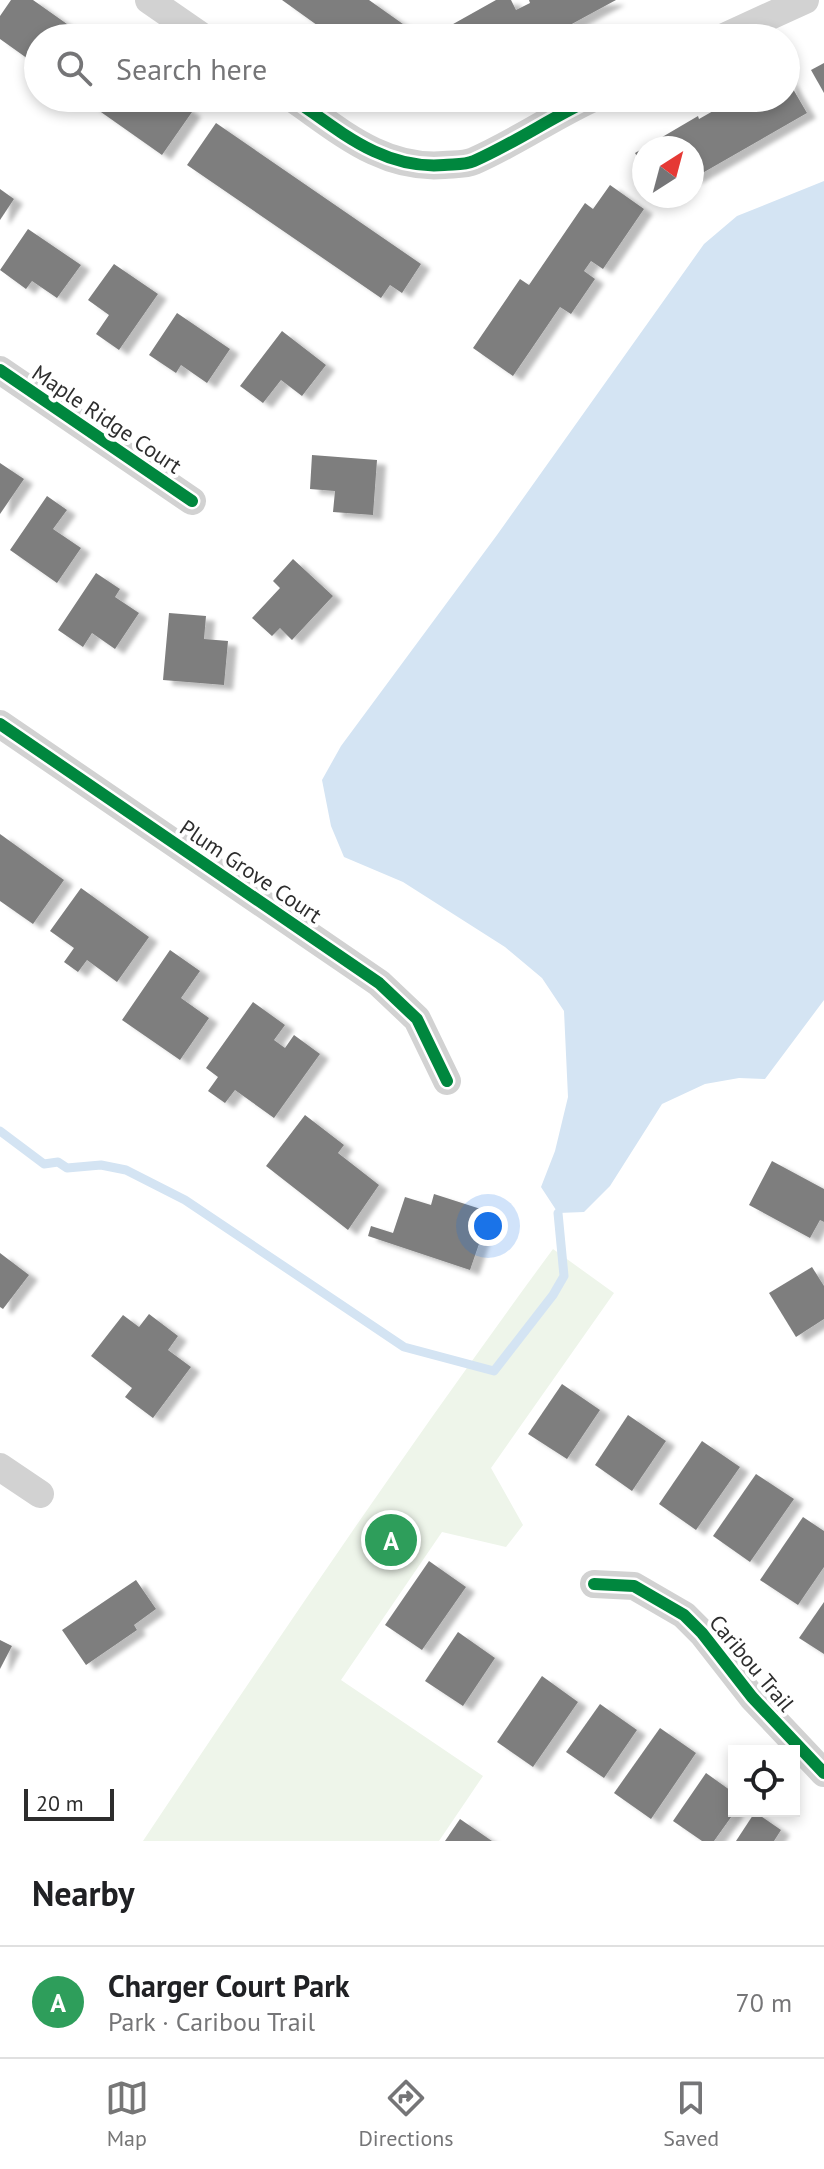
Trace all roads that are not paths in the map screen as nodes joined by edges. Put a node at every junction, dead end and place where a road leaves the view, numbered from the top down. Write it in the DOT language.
graph roads {
  1 [pos="149,0"];
  2 [pos="805,0"];
  3 [pos="184,24"];
  4 [pos="753,24"];
  5 [pos="313,112"];
  6 [pos="563,112"];
  7 [pos="0,370"];
  8 [pos="192,501"];
  9 [pos="0,724"];
  10 [pos="447,1081"];
  11 [pos="0,1467"];
  12 [pos="40,1494"];
  13 [pos="594,1584"];
  14 [pos="824,1773"];
  1 -- 3 [label="street"];
  2 -- 4 [label="street"];
  5 -- 6 [label="street"];
  7 -- 8 [label="street, Maple Ridge Court"];
  9 -- 10 [label="street, Plum Grove Court"];
  11 -- 12 [label="street"];
  13 -- 14 [label="street, Caribou Trail"];
}
